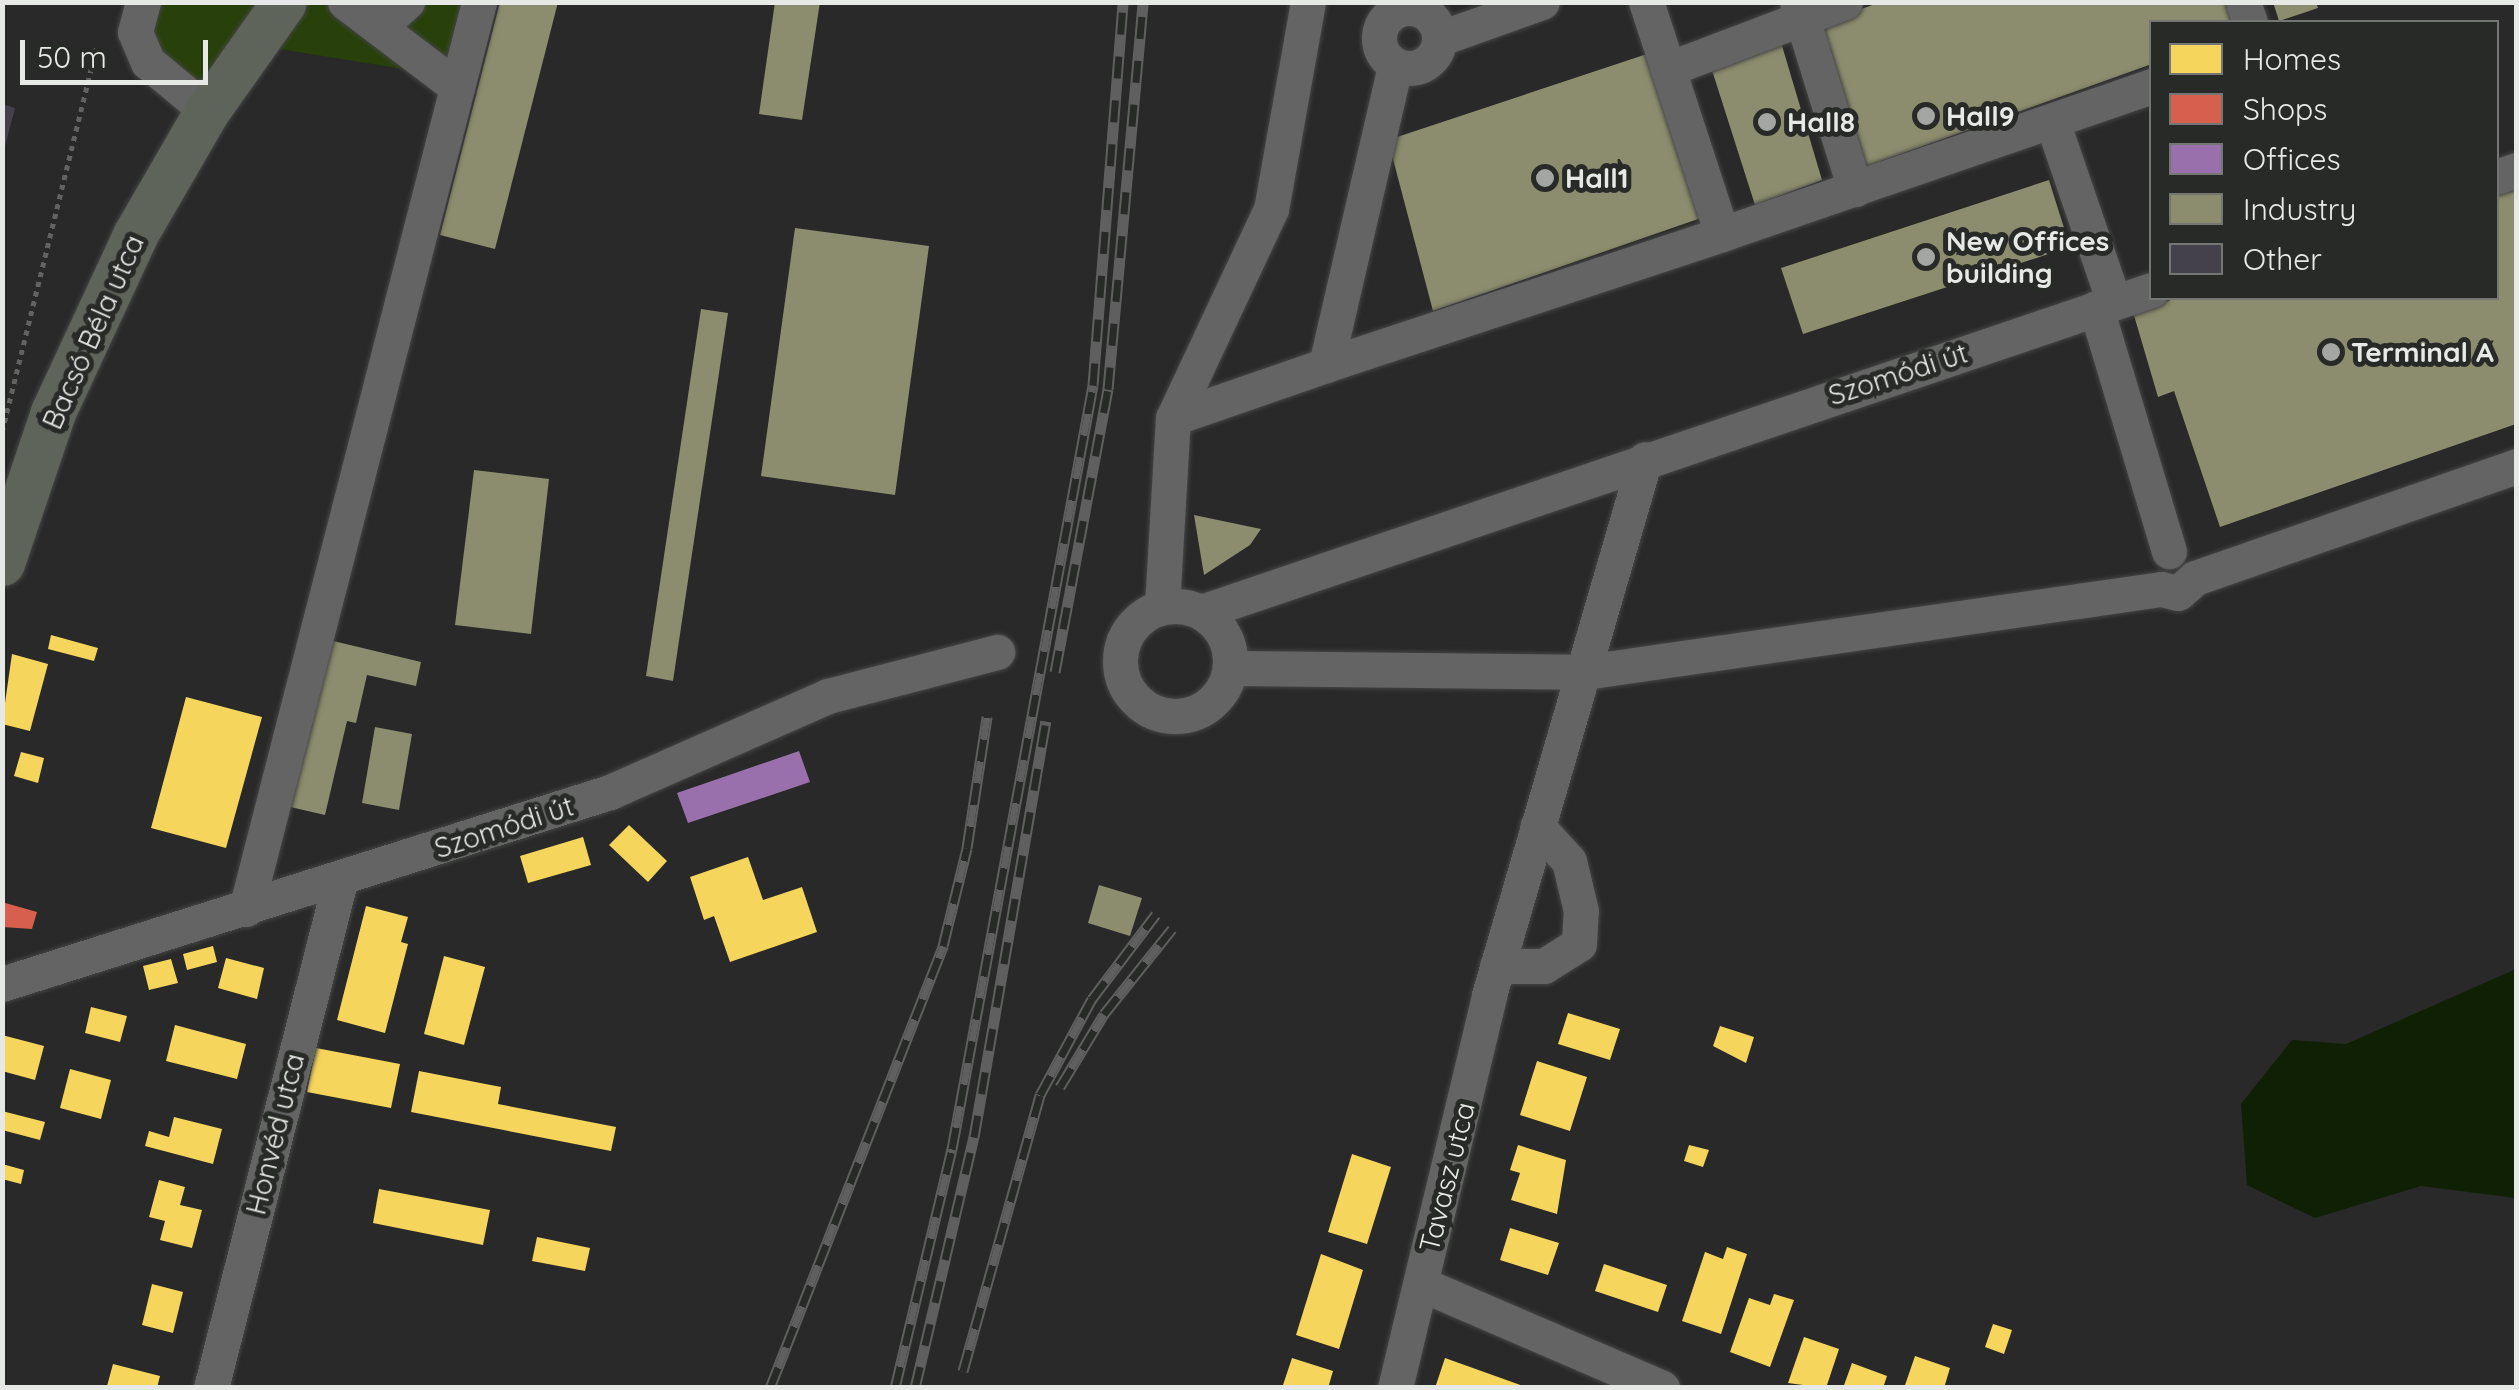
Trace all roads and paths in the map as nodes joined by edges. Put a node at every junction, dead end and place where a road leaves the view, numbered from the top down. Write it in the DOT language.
graph roads {
  1 [pos="143,2"];
  2 [pos="284,2"];
  3 [pos="344,2"];
  4 [pos="407,2"];
  5 [pos="479,2"];
  6 [pos="1308,2"];
  7 [pos="1542,2"];
  8 [pos="1646,2"];
  9 [pos="1845,2"];
  10 [pos="1409,5"];
  11 [pos="1800,10"];
  12 [pos="378,27"];
  13 [pos="1441,38"];
  14 [pos="98,46"];
  15 [pos="1395,68"];
  16 [pos="1668,69"];
  17 [pos="457,87"];
  18 [pos="2149,87"];
  19 [pos="207,111"];
  20 [pos="2052,121"];
  21 [pos="1855,189"];
  22 [pos="1722,234"];
  23 [pos="2149,291"];
  24 [pos="2105,305"];
  25 [pos="1326,365"];
  26 [pos="1173,418"];
  27 [pos="2,432"];
  28 [pos="1645,459"];
  29 [pos="2516,466"];
  30 [pos="2169,550"];
  31 [pos="2,563"];
  32 [pos="2195,578"];
  33 [pos="1288,579"];
  34 [pos="2162,590"];
  35 [pos="1162,607"];
  36 [pos="1201,612"];
  37 [pos="998,652"];
  38 [pos="1229,654"];
  39 [pos="1585,672"];
  40 [pos="1540,840"];
  41 [pos="340,881"];
  42 [pos="246,909"];
  43 [pos="1497,966"];
  44 [pos="2,984"];
  45 [pos="1419,1290"];
  46 [pos="211,1388"];
  47 [pos="1395,1388"];
  48 [pos="1662,1388"];
  1 -- 19 [label="street"];
  2 -- 19 [label="main road"];
  3 -- 12 [label="street"];
  4 -- 12 [label="street"];
  5 -- 17 [label="street"];
  6 -- 26 [label="street"];
  7 -- 13 [label="street"];
  8 -- 16 [label="street"];
  9 -- 11 [label="street"];
  10 -- 13 [label="street"];
  10 -- 15 [label="street"];
  11 -- 16 [label="street"];
  11 -- 21 [label="street"];
  12 -- 17 [label="street"];
  13 -- 15 [label="street"];
  14 -- 27 [label="path"];
  15 -- 25 [label="street"];
  16 -- 22 [label="street"];
  17 -- 42 [label="street"];
  18 -- 20 [label="street"];
  19 -- 31 [label="main road, Bacsó Béla utca"];
  20 -- 21 [label="street"];
  20 -- 24 [label="street"];
  21 -- 22 [label="street"];
  22 -- 25 [label="street"];
  23 -- 24 [label="street, Szomódi út"];
  24 -- 28 [label="street, Szomódi út"];
  24 -- 30 [label="street"];
  25 -- 26 [label="street"];
  26 -- 35 [label="street"];
  28 -- 33 [label="street, Szomódi út"];
  28 -- 39 [label="street, Tavasz utca"];
  29 -- 32 [label="street"];
  30 -- 32 [label="street"];
  30 -- 34 [label="street"];
  32 -- 34 [label="street"];
  33 -- 36 [label="street, Szomódi út"];
  33 -- 38 [label="street"];
  34 -- 39 [label="street"];
  35 -- 36 [label="street"];
  35 -- 38 [label="street"];
  36 -- 38 [label="street"];
  37 -- 41 [label="street, Szomódi út"];
  38 -- 39 [label="street"];
  39 -- 40 [label="street, Tavasz utca"];
  40 -- 43 [label="street, Tavasz utca"];
  40 -- 43 [label="street"];
  41 -- 42 [label="street, Szomódi út"];
  41 -- 46 [label="street, Honvéd utca"];
  42 -- 44 [label="street, Szomódi út"];
  43 -- 45 [label="street, Tavasz utca"];
  45 -- 47 [label="street, Tavasz utca"];
  45 -- 48 [label="street"];
}
